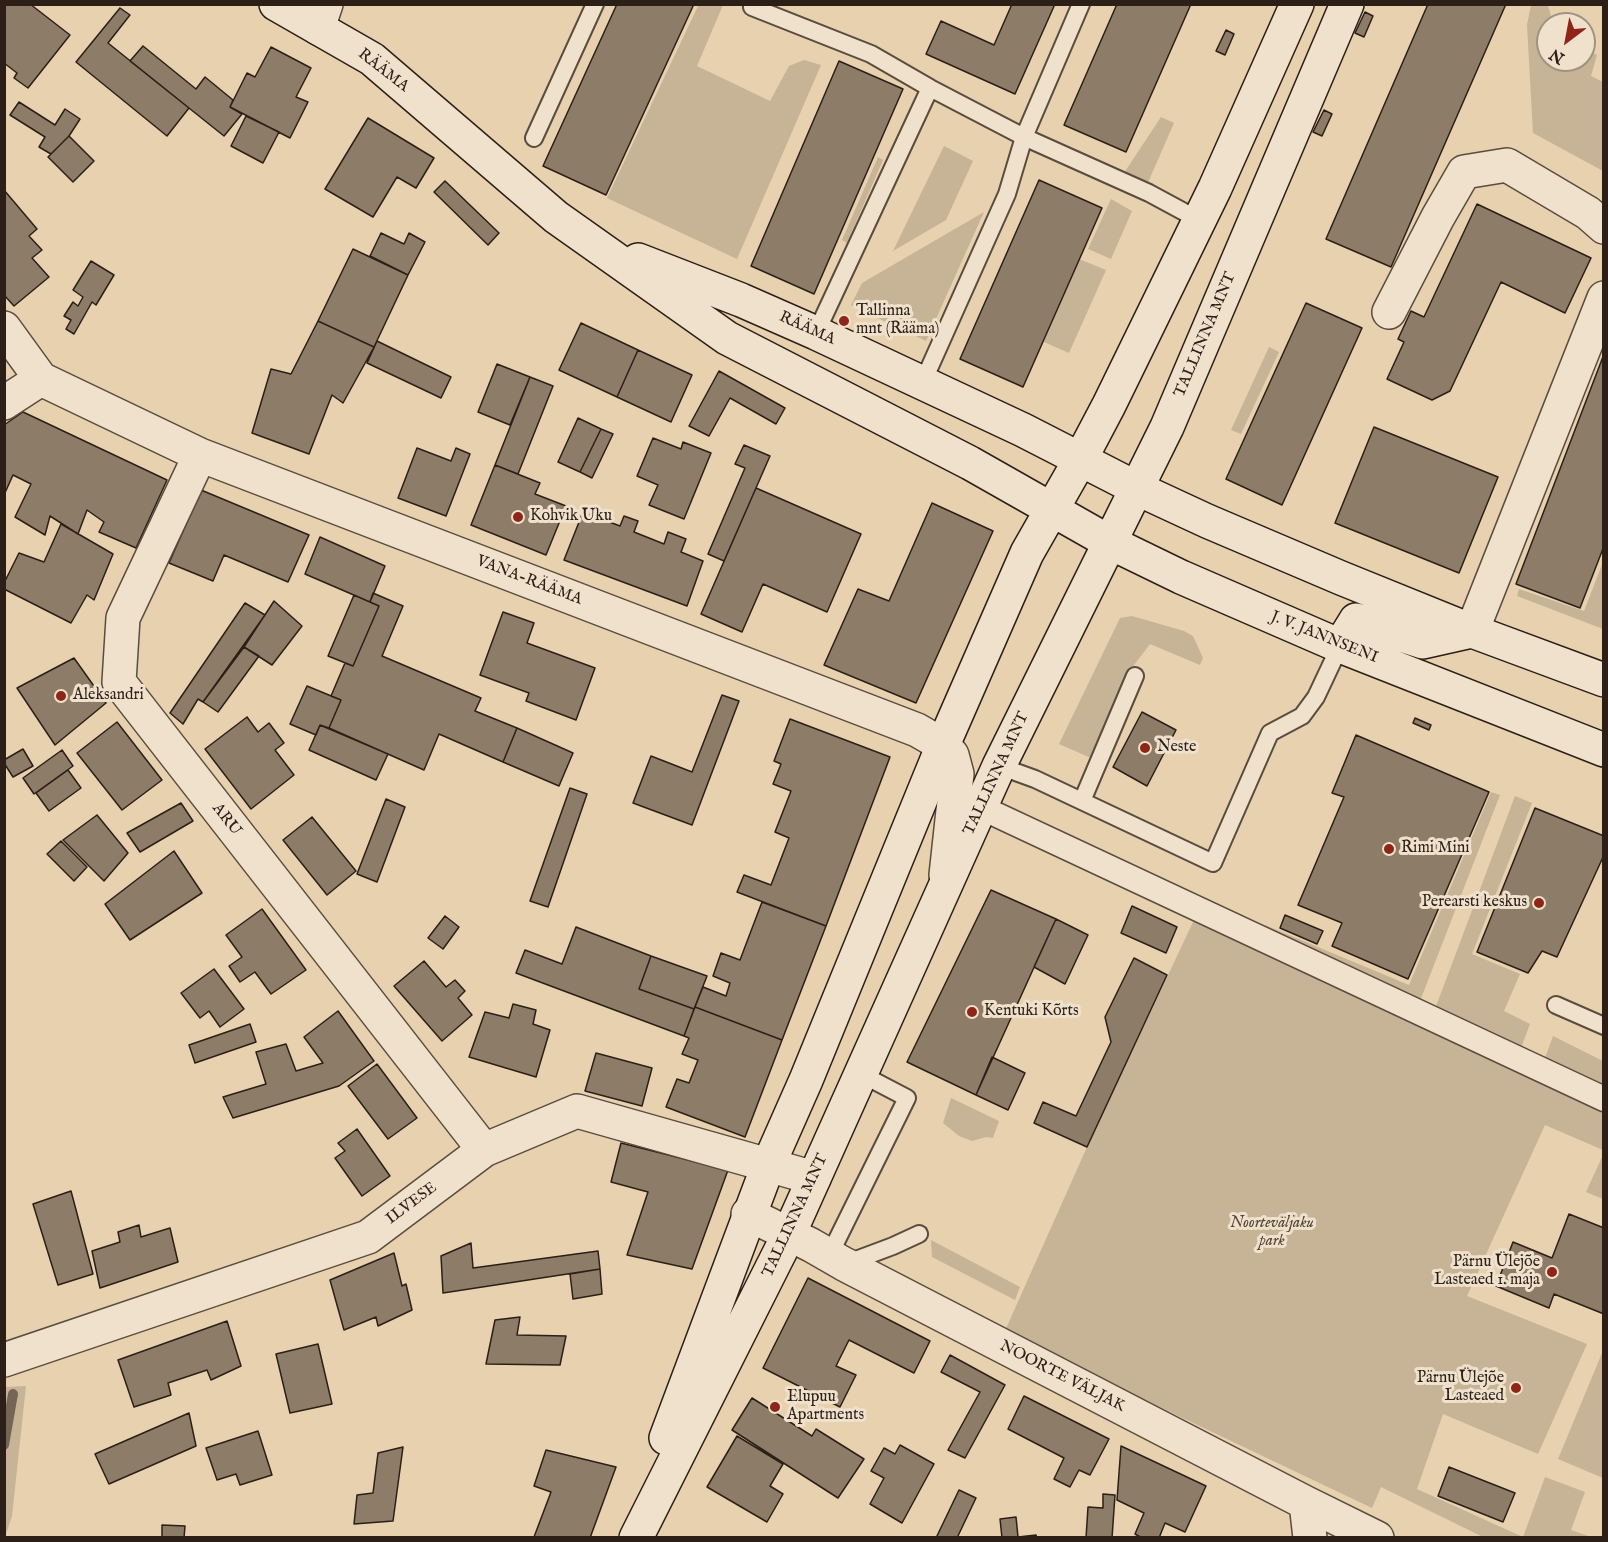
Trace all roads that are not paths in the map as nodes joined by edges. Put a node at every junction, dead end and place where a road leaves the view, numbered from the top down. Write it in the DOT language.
graph roads {
  1 [pos="276,4"];
  2 [pos="595,4"];
  3 [pos="1081,4"];
  4 [pos="1297,4"];
  5 [pos="1347,4"];
  6 [pos="752,7"];
  7 [pos="322,16"];
  8 [pos="930,88"];
  9 [pos="1024,137"];
  10 [pos="534,138"];
  11 [pos="1199,220"];
  12 [pos="1604,227"];
  13 [pos="592,243"];
  14 [pos="1604,298"];
  15 [pos="1389,312"];
  16 [pos="4,328"];
  17 [pos="816,333"];
  18 [pos="41,379"];
  19 [pos="922,382"];
  20 [pos="4,403"];
  21 [pos="200,455"];
  22 [pos="1080,460"];
  23 [pos="1138,489"];
  24 [pos="1052,508"];
  25 [pos="1111,543"];
  26 [pos="1472,631"];
  27 [pos="1340,646"];
  28 [pos="1135,676"];
  29 [pos="1604,680"];
  30 [pos="943,745"];
  31 [pos="1604,750"];
  32 [pos="999,766"];
  33 [pos="1082,801"];
  34 [pos="980,807"];
  35 [pos="945,885"];
  36 [pos="1556,1005"];
  37 [pos="1604,1026"];
  38 [pos="861,1074"];
  39 [pos="1604,1099"];
  40 [pos="484,1150"];
  41 [pos="768,1166"];
  42 [pos="814,1178"];
  43 [pos="748,1214"];
  44 [pos="789,1234"];
  45 [pos="920,1234"];
  46 [pos="836,1260"];
  47 [pos="4,1360"];
  48 [pos="1306,1503"];
  49 [pos="630,1538"];
  50 [pos="636,1538"];
  51 [pos="1310,1538"];
  52 [pos="1377,1538"];
  1 -- 7 [label="main road, RÄÄMA"];
  2 -- 10 [label="lane"];
  3 -- 9 [label="lane"];
  4 -- 11 [label="main road"];
  5 -- 23 [label="main road, TALLINNA MNT"];
  6 -- 8 [label="lane"];
  7 -- 13 [label="main road, RÄÄMA"];
  8 -- 9 [label="lane"];
  8 -- 17 [label="lane"];
  9 -- 11 [label="lane"];
  9 -- 19 [label="lane"];
  11 -- 22 [label="main road"];
  12 -- 15 [label="main road"];
  13 -- 17 [label="main road, RÄÄMA"];
  13 -- 24 [label="main road, RÄÄMA"];
  14 -- 26 [label="main road"];
  16 -- 18 [label="main road, VANA-RÄÄMA"];
  17 -- 19 [label="main road, RÄÄMA"];
  18 -- 20 [label="main road"];
  18 -- 21 [label="main road, VANA-RÄÄMA"];
  19 -- 22 [label="main road, RÄÄMA"];
  21 -- 30 [label="main road, VANA-RÄÄMA"];
  21 -- 40 [label="main road, ARU"];
  22 -- 23 [label="main road"];
  22 -- 24 [label="main road"];
  23 -- 25 [label="main road, TALLINNA MNT"];
  23 -- 26 [label="main road"];
  24 -- 25 [label="main road, J. V. JANNSENI"];
  24 -- 30 [label="main road"];
  25 -- 27 [label="main road, J. V. JANNSENI"];
  25 -- 32 [label="main road, TALLINNA MNT"];
  26 -- 27 [label="main road"];
  26 -- 29 [label="main road"];
  27 -- 31 [label="main road, J. V. JANNSENI"];
  27 -- 33 [label="lane"];
  28 -- 33 [label="lane"];
  30 -- 35 [label="main road"];
  30 -- 41 [label="main road"];
  32 -- 33 [label="lane"];
  32 -- 34 [label="main road, TALLINNA MNT"];
  34 -- 35 [label="main road, TALLINNA MNT"];
  34 -- 39 [label="street"];
  35 -- 38 [label="main road, TALLINNA MNT"];
  36 -- 37 [label="lane"];
  38 -- 42 [label="main road, TALLINNA MNT"];
  38 -- 46 [label="lane"];
  40 -- 41 [label="main road, ILVESE"];
  40 -- 47 [label="main road, ILVESE"];
  41 -- 42 [label="main road, ILVESE"];
  41 -- 43 [label="main road"];
  42 -- 44 [label="main road, TALLINNA MNT"];
  43 -- 44 [label="main road, NOORTE VÄLJAK"];
  43 -- 49 [label="main road"];
  44 -- 46 [label="main road, NOORTE VÄLJAK"];
  44 -- 50 [label="main road, TALLINNA MNT"];
  45 -- 46 [label="lane"];
  46 -- 48 [label="main road, NOORTE VÄLJAK"];
  48 -- 51 [label="main road"];
  48 -- 52 [label="main road, NOORTE VÄLJAK"];
}
